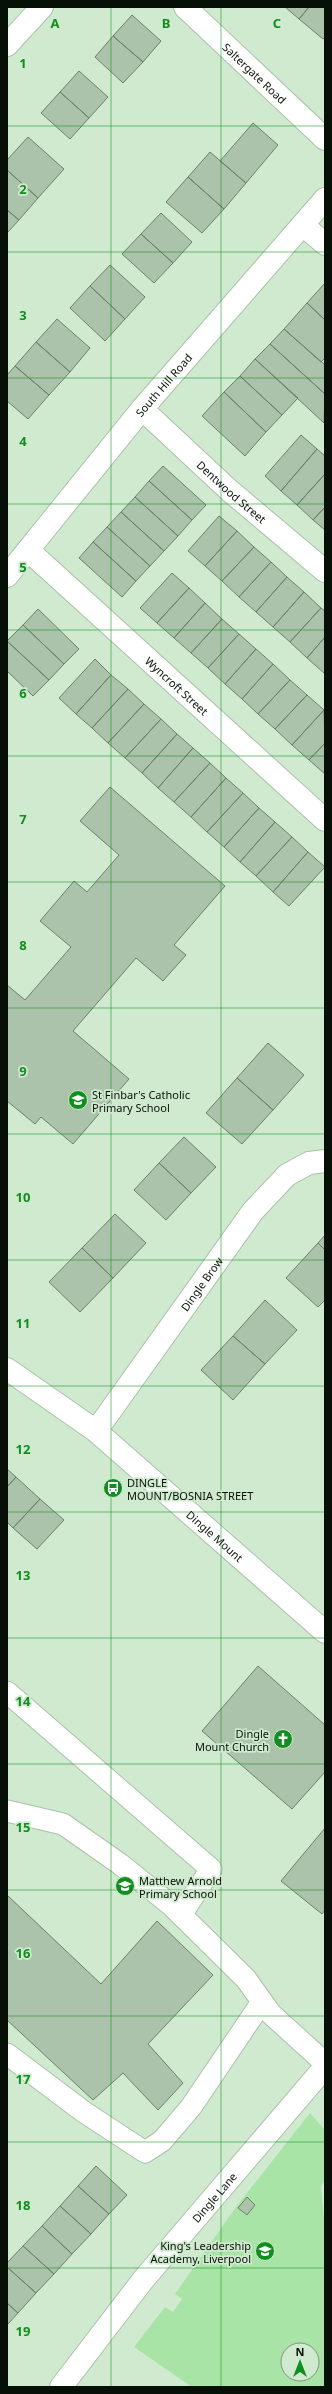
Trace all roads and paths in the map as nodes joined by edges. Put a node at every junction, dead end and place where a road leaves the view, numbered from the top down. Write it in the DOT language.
graph roads {
  1 [pos="42,7"];
  2 [pos="185,7"];
  3 [pos="7,45"];
  4 [pos="325,139"];
  5 [pos="325,199"];
  6 [pos="304,226"];
  7 [pos="325,244"];
  8 [pos="142,408"];
  9 [pos="29,551"];
  10 [pos="325,571"];
  11 [pos="7,576"];
  12 [pos="325,820"];
  13 [pos="325,1161"];
  14 [pos="7,1369"];
  15 [pos="96,1431"];
  16 [pos="325,1632"];
  17 [pos="7,1692"];
  18 [pos="7,1811"];
  19 [pos="181,1915"];
  20 [pos="262,2002"];
  21 [pos="7,2054"];
  22 [pos="325,2063"];
  23 [pos="325,2067"];
  24 [pos="61,2387"];
  1 -- 3 [label="street"];
  2 -- 4 [label="street, Saltergate Road"];
  5 -- 6 [label="street, South Hill Road"];
  6 -- 7 [label="street"];
  6 -- 8 [label="street, South Hill Road"];
  8 -- 9 [label="street, South Hill Road"];
  8 -- 10 [label="street, Dentwood Street"];
  9 -- 11 [label="street, South Hill Road"];
  9 -- 12 [label="street, Wyncroft Street"];
  13 -- 15 [label="street, Dingle Brow"];
  14 -- 15 [label="street, Dingle Mount"];
  15 -- 16 [label="street, Dingle Mount"];
  17 -- 19 [label="lane"];
  18 -- 19 [label="lane"];
  19 -- 20 [label="lane"];
  20 -- 21 [label="lane"];
  20 -- 22 [label="lane"];
  23 -- 24 [label="street, Dingle Lane"];
}
